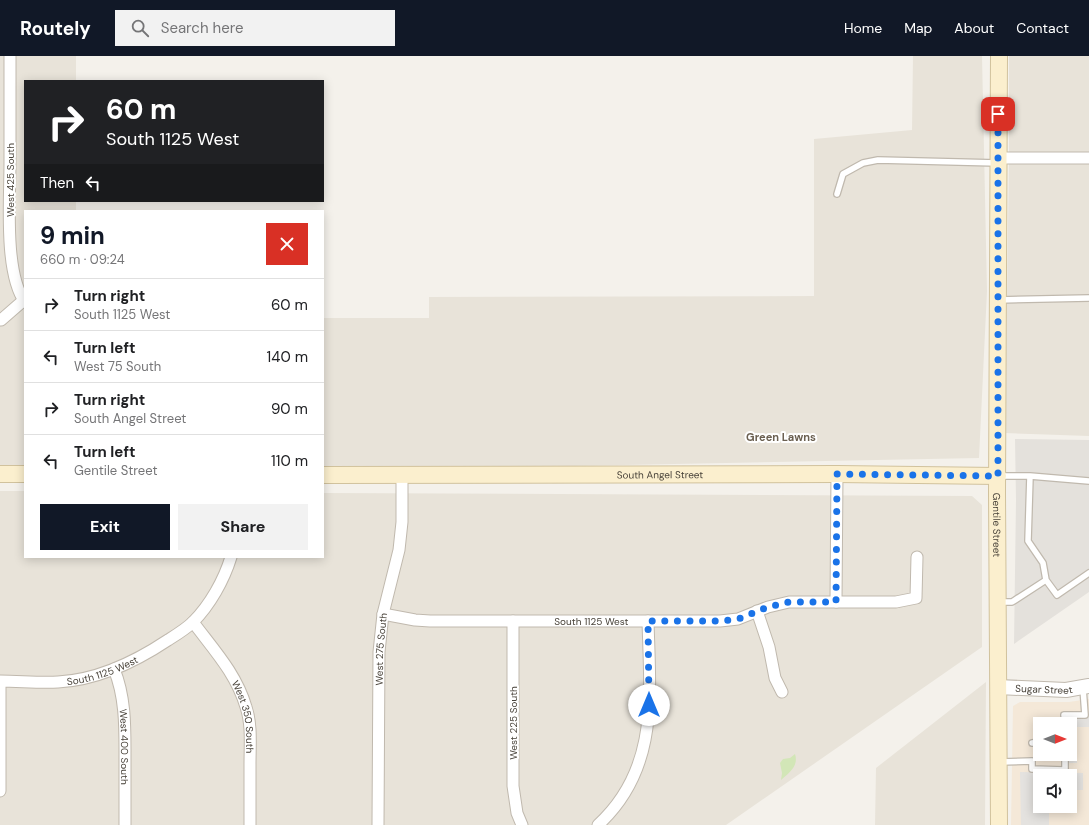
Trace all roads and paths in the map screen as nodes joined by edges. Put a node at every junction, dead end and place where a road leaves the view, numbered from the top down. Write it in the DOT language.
graph roads {
  1 [pos="10,56"];
  2 [pos="998,56"];
  3 [pos="1089,158"];
  4 [pos="998,160"];
  5 [pos="837,194"];
  6 [pos="1089,298"];
  7 [pos="998,300"];
  8 [pos="24,301"];
  9 [pos="1,320"];
  10 [pos="0,474"];
  11 [pos="24,474"];
  12 [pos="837,474"];
  13 [pos="324,475"];
  14 [pos="402,476"];
  15 [pos="998,476"];
  16 [pos="1030,476"];
  17 [pos="1089,481"];
  18 [pos="917,557"];
  19 [pos="231,558"];
  20 [pos="1089,573"];
  21 [pos="1046,580"];
  22 [pos="836,602"];
  23 [pos="998,602"];
  24 [pos="757,611"];
  25 [pos="383,614"];
  26 [pos="513,621"];
  27 [pos="648,621"];
  28 [pos="193,622"];
  29 [pos="114,670"];
  30 [pos="0,681"];
  31 [pos="998,687"];
  32 [pos="1086,687"];
  33 [pos="782,692"];
  34 [pos="1064,717"];
  35 [pos="1065,761"];
  36 [pos="1000,762"];
  37 [pos="0,791"];
  38 [pos="125,825"];
  39 [pos="250,825"];
  40 [pos="378,825"];
  41 [pos="522,825"];
  42 [pos="598,825"];
  43 [pos="1000,825"];
  1 -- 8 [label="street, West 425 South"];
  2 -- 4 [label="main road, Gentile Street"];
  3 -- 4 [label="street"];
  4 -- 5 [label="lane"];
  4 -- 7 [label="main road, Gentile Street"];
  6 -- 7 [label="lane"];
  7 -- 15 [label="main road, Gentile Street"];
  8 -- 9 [label="street"];
  10 -- 11 [label="main road"];
  12 -- 14 [label="main road, South Angel Street"];
  12 -- 15 [label="main road, South Angel Street"];
  12 -- 22 [label="street"];
  13 -- 14 [label="main road, South Angel Street"];
  14 -- 25 [label="street, West 275 South"];
  15 -- 16 [label="lane"];
  15 -- 23 [label="main road, Gentile Street"];
  16 -- 17 [label="lane"];
  16 -- 21 [label="lane"];
  18 -- 22 [label="street, South 1125 West"];
  19 -- 28 [label="street, South 1125 West"];
  20 -- 21 [label="lane"];
  21 -- 23 [label="lane"];
  22 -- 24 [label="street, South 1125 West"];
  23 -- 31 [label="main road, Gentile Street"];
  24 -- 27 [label="street, South 1125 West"];
  24 -- 33 [label="street"];
  25 -- 26 [label="street, South 1125 West"];
  25 -- 40 [label="street, West 275 South"];
  26 -- 27 [label="street, South 1125 West"];
  26 -- 41 [label="street, West 225 South"];
  27 -- 42 [label="street"];
  28 -- 29 [label="street, South 1125 West"];
  28 -- 39 [label="street, West 350 South"];
  29 -- 30 [label="street, South 1125 West"];
  29 -- 38 [label="street, West 400 South"];
  30 -- 37 [label="street"];
  31 -- 32 [label="street, Sugar Street"];
  31 -- 36 [label="main road, Gentile Street"];
  32 -- 34 [label="lane"];
  35 -- 36 [label="lane"];
  36 -- 43 [label="main road, Gentile Street"];
}
